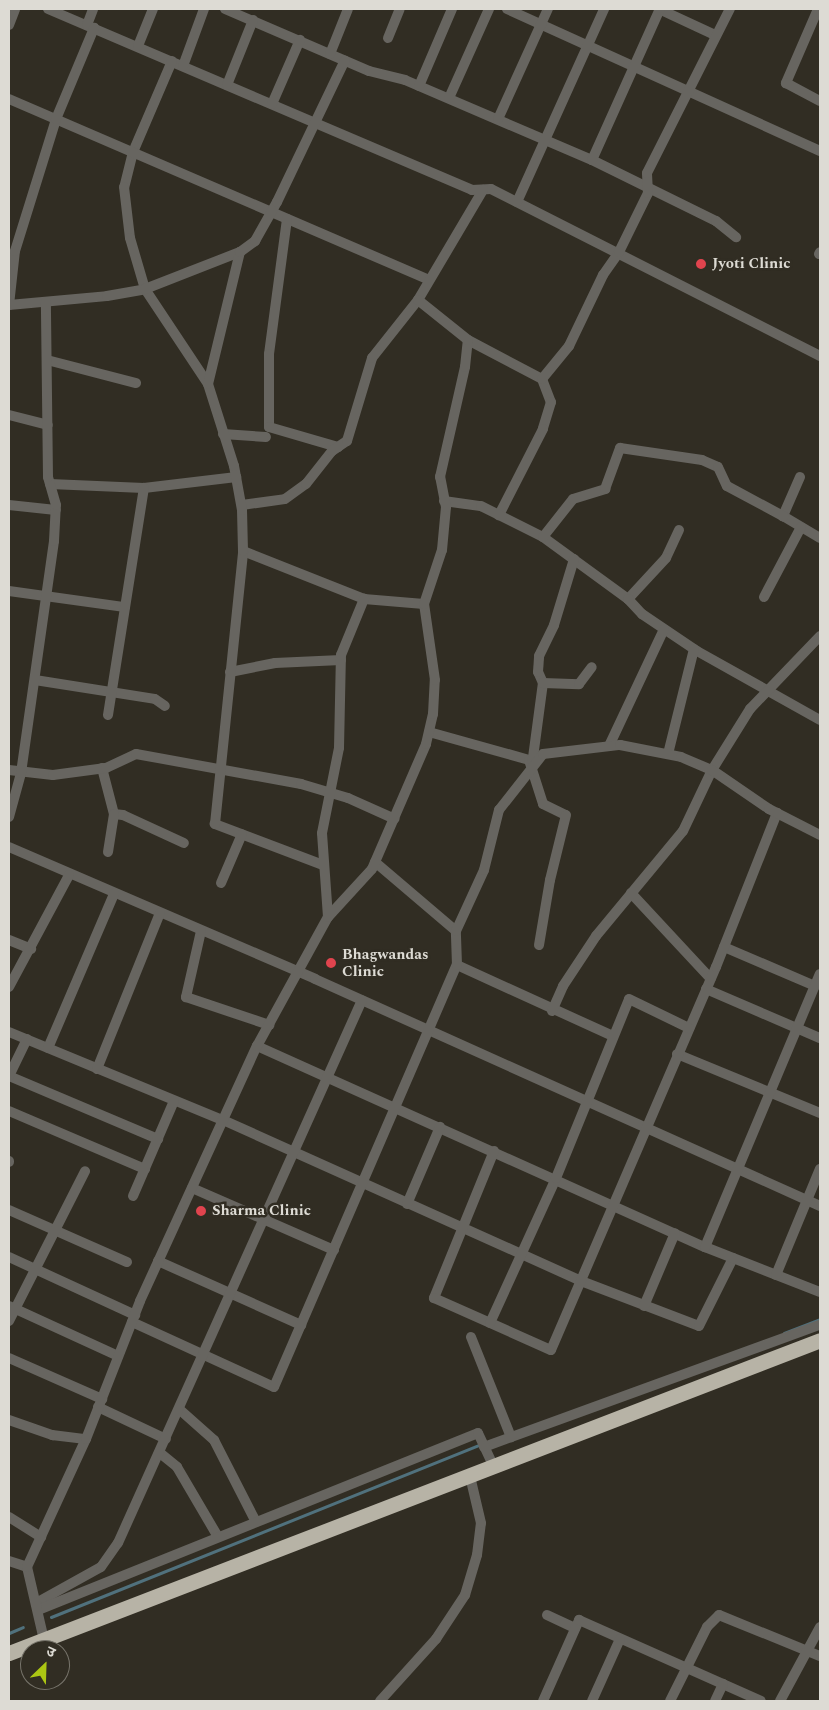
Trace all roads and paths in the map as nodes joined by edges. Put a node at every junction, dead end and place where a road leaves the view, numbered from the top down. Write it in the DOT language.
graph roads {
  1 [pos="16,9"];
  2 [pos="48,9"];
  3 [pos="94,9"];
  4 [pos="153,9"];
  5 [pos="204,9"];
  6 [pos="225,9"];
  7 [pos="348,9"];
  8 [pos="400,9"];
  9 [pos="452,9"];
  10 [pos="489,9"];
  11 [pos="507,9"];
  12 [pos="548,9"];
  13 [pos="604,9"];
  14 [pos="660,9"];
  15 [pos="729,9"];
  16 [pos="818,9"];
  17 [pos="253,20"];
  18 [pos="541,24"];
  19 [pos="9,25"];
  20 [pos="90,26"];
  21 [pos="714,35"];
  22 [pos="388,38"];
  23 [pos="300,40"];
  24 [pos="586,45"];
  25 [pos="138,46"];
  26 [pos="330,54"];
  27 [pos="345,60"];
  28 [pos="172,61"];
  29 [pos="183,66"];
  30 [pos="634,66"];
  31 [pos="228,85"];
  32 [pos="419,86"];
  33 [pos="688,92"];
  34 [pos="449,98"];
  35 [pos="9,99"];
  36 [pos="820,101"];
  37 [pos="272,104"];
  38 [pos="56,119"];
  39 [pos="498,119"];
  40 [pos="318,124"];
  41 [pos="544,139"];
  42 [pos="820,151"];
  43 [pos="133,152"];
  44 [pos="592,160"];
  45 [pos="648,186"];
  46 [pos="483,190"];
  47 [pos="517,202"];
  48 [pos="272,213"];
  49 [pos="288,219"];
  50 [pos="736,237"];
  51 [pos="240,252"];
  52 [pos="619,252"];
  53 [pos="430,280"];
  54 [pos="145,289"];
  55 [pos="418,300"];
  56 [pos="46,302"];
  57 [pos="9,305"];
  58 [pos="468,340"];
  59 [pos="820,356"];
  60 [pos="47,360"];
  61 [pos="542,379"];
  62 [pos="136,383"];
  63 [pos="208,384"];
  64 [pos="9,415"];
  65 [pos="48,425"];
  66 [pos="224,434"];
  67 [pos="266,437"];
  68 [pos="338,447"];
  69 [pos="236,477"];
  70 [pos="800,477"];
  71 [pos="50,484"];
  72 [pos="144,488"];
  73 [pos="444,501"];
  74 [pos="9,505"];
  75 [pos="242,505"];
  76 [pos="56,510"];
  77 [pos="499,515"];
  78 [pos="783,516"];
  79 [pos="801,527"];
  80 [pos="679,530"];
  81 [pos="543,537"];
  82 [pos="820,538"];
  83 [pos="243,551"];
  84 [pos="574,559"];
  85 [pos="9,591"];
  86 [pos="45,596"];
  87 [pos="764,597"];
  88 [pos="364,599"];
  89 [pos="628,599"];
  90 [pos="424,604"];
  91 [pos="125,607"];
  92 [pos="664,629"];
  93 [pos="820,636"];
  94 [pos="694,649"];
  95 [pos="341,660"];
  96 [pos="592,667"];
  97 [pos="230,672"];
  98 [pos="35,680"];
  99 [pos="543,682"];
  100 [pos="770,690"];
  101 [pos="111,692"];
  102 [pos="165,706"];
  103 [pos="108,715"];
  104 [pos="820,720"];
  105 [pos="429,732"];
  106 [pos="608,746"];
  107 [pos="668,754"];
  108 [pos="532,766"];
  109 [pos="102,768"];
  110 [pos="9,770"];
  111 [pos="220,770"];
  112 [pos="712,770"];
  113 [pos="21,773"];
  114 [pos="330,793"];
  115 [pos="777,813"];
  116 [pos="114,814"];
  117 [pos="9,817"];
  118 [pos="394,819"];
  119 [pos="242,834"];
  120 [pos="820,835"];
  121 [pos="184,843"];
  122 [pos="9,847"];
  123 [pos="108,852"];
  124 [pos="375,862"];
  125 [pos="323,865"];
  126 [pos="69,875"];
  127 [pos="222,883"];
  128 [pos="114,894"];
  129 [pos="630,894"];
  130 [pos="160,913"];
  131 [pos="328,917"];
  132 [pos="201,931"];
  133 [pos="456,931"];
  134 [pos="9,940"];
  135 [pos="539,946"];
  136 [pos="724,946"];
  137 [pos="31,949"];
  138 [pos="457,965"];
  139 [pos="298,971"];
  140 [pos="820,974"];
  141 [pos="711,979"];
  142 [pos="816,986"];
  143 [pos="9,987"];
  144 [pos="706,989"];
  145 [pos="362,1000"];
  146 [pos="552,1011"];
  147 [pos="269,1025"];
  148 [pos="689,1028"];
  149 [pos="798,1029"];
  150 [pos="431,1031"];
  151 [pos="9,1032"];
  152 [pos="613,1036"];
  153 [pos="820,1038"];
  154 [pos="26,1039"];
  155 [pos="257,1046"];
  156 [pos="48,1048"];
  157 [pos="677,1054"];
  158 [pos="97,1069"];
  159 [pos="9,1076"];
  160 [pos="327,1077"];
  161 [pos="772,1092"];
  162 [pos="174,1101"];
  163 [pos="586,1101"];
  164 [pos="397,1108"];
  165 [pos="9,1111"];
  166 [pos="820,1113"];
  167 [pos="223,1120"];
  168 [pos="440,1127"];
  169 [pos="644,1127"];
  170 [pos="158,1139"];
  171 [pos="494,1151"];
  172 [pos="295,1153"];
  173 [pos="145,1169"];
  174 [pos="820,1169"];
  175 [pos="739,1170"];
  176 [pos="85,1171"];
  177 [pos="556,1178"];
  178 [pos="363,1184"];
  179 [pos="192,1188"];
  180 [pos="133,1196"];
  181 [pos="807,1200"];
  182 [pos="407,1204"];
  183 [pos="615,1205"];
  184 [pos="820,1206"];
  185 [pos="9,1210"];
  186 [pos="265,1222"];
  187 [pos="462,1230"];
  188 [pos="54,1233"];
  189 [pos="674,1233"];
  190 [pos="705,1247"];
  191 [pos="334,1250"];
  192 [pos="519,1254"];
  193 [pos="9,1257"];
  194 [pos="733,1258"];
  195 [pos="158,1261"];
  196 [pos="127,1262"];
  197 [pos="36,1269"];
  198 [pos="776,1274"];
  199 [pos="581,1281"];
  200 [pos="820,1292"];
  201 [pos="232,1294"];
  202 [pos="644,1306"];
  203 [pos="12,1308"];
  204 [pos="133,1318"];
  205 [pos="9,1321"];
  206 [pos="490,1323"];
  207 [pos="301,1325"];
  208 [pos="820,1325"];
  209 [pos="471,1337"];
  210 [pos="820,1340"];
  211 [pos="204,1354"];
  212 [pos="118,1356"];
  213 [pos="9,1358"];
  214 [pos="100,1403"];
  215 [pos="179,1409"];
  216 [pos="9,1420"];
  217 [pos="511,1437"];
  218 [pos="86,1439"];
  219 [pos="166,1439"];
  220 [pos="484,1447"];
  221 [pos="160,1454"];
  222 [pos="494,1467"];
  223 [pos="470,1476"];
  224 [pos="9,1517"];
  225 [pos="256,1522"];
  226 [pos="41,1537"];
  227 [pos="218,1537"];
  228 [pos="9,1561"];
  229 [pos="27,1567"];
  230 [pos="37,1607"];
  231 [pos="547,1615"];
  232 [pos="820,1627"];
  233 [pos="575,1628"];
  234 [pos="620,1639"];
  235 [pos="44,1640"];
  236 [pos="808,1649"];
  237 [pos="820,1656"];
  238 [pos="684,1667"];
  239 [pos="723,1684"];
  240 [pos="380,1701"];
  241 [pos="542,1701"];
  242 [pos="592,1701"];
  243 [pos="670,1701"];
  244 [pos="715,1701"];
  245 [pos="761,1701"];
  246 [pos="780,1701"];
  1 -- 19 [label="street"];
  2 -- 20 [label="street"];
  3 -- 20 [label="street"];
  4 -- 25 [label="street"];
  5 -- 29 [label="street"];
  6 -- 17 [label="street"];
  7 -- 26 [label="street"];
  8 -- 22 [label="street"];
  9 -- 32 [label="street"];
  10 -- 34 [label="street"];
  11 -- 18 [label="street"];
  12 -- 18 [label="street"];
  13 -- 24 [label="street"];
  14 -- 21 [label="street"];
  14 -- 30 [label="street"];
  15 -- 21 [label="street"];
  16 -- 36 [label="street"];
  17 -- 23 [label="street"];
  17 -- 31 [label="street"];
  18 -- 24 [label="street"];
  18 -- 39 [label="street"];
  20 -- 25 [label="street"];
  20 -- 38 [label="street"];
  21 -- 33 [label="street"];
  23 -- 26 [label="street"];
  23 -- 37 [label="street"];
  24 -- 30 [label="street"];
  24 -- 41 [label="street"];
  25 -- 28 [label="street"];
  26 -- 27 [label="street"];
  27 -- 32 [label="street"];
  27 -- 40 [label="street"];
  28 -- 29 [label="street"];
  28 -- 43 [label="street"];
  29 -- 31 [label="street"];
  30 -- 33 [label="street"];
  30 -- 44 [label="street"];
  31 -- 37 [label="street"];
  32 -- 34 [label="street"];
  33 -- 42 [label="street"];
  33 -- 45 [label="street"];
  34 -- 39 [label="street"];
  35 -- 38 [label="street"];
  37 -- 40 [label="street"];
  38 -- 43 [label="street"];
  38 -- 57 [label="street"];
  39 -- 41 [label="street"];
  40 -- 46 [label="street"];
  40 -- 48 [label="street"];
  41 -- 44 [label="street"];
  41 -- 47 [label="street"];
  43 -- 48 [label="street"];
  43 -- 54 [label="street"];
  44 -- 45 [label="street"];
  45 -- 50 [label="street"];
  45 -- 52 [label="street"];
  46 -- 47 [label="street"];
  46 -- 53 [label="street"];
  47 -- 52 [label="street"];
  48 -- 49 [label="street"];
  48 -- 51 [label="street"];
  49 -- 53 [label="street"];
  49 -- 68 [label="street"];
  51 -- 54 [label="street"];
  51 -- 63 [label="street"];
  52 -- 59 [label="street"];
  52 -- 61 [label="street"];
  53 -- 55 [label="street"];
  54 -- 56 [label="street"];
  54 -- 63 [label="street"];
  55 -- 58 [label="street"];
  55 -- 68 [label="street"];
  56 -- 57 [label="street"];
  56 -- 60 [label="street"];
  58 -- 61 [label="street"];
  58 -- 73 [label="street"];
  60 -- 62 [label="street"];
  60 -- 65 [label="street"];
  61 -- 77 [label="street"];
  63 -- 66 [label="street"];
  64 -- 65 [label="street"];
  65 -- 71 [label="street"];
  66 -- 67 [label="street"];
  66 -- 69 [label="street"];
  68 -- 75 [label="street"];
  69 -- 72 [label="street"];
  69 -- 75 [label="street"];
  70 -- 78 [label="street"];
  71 -- 72 [label="street"];
  71 -- 76 [label="street"];
  72 -- 91 [label="street"];
  73 -- 77 [label="street"];
  73 -- 90 [label="street"];
  74 -- 76 [label="street"];
  75 -- 83 [label="street"];
  76 -- 86 [label="street"];
  77 -- 81 [label="street"];
  78 -- 79 [label="street"];
  78 -- 81 [label="street"];
  79 -- 82 [label="street"];
  79 -- 87 [label="street"];
  80 -- 89 [label="street"];
  81 -- 84 [label="street"];
  83 -- 88 [label="street"];
  83 -- 97 [label="street"];
  84 -- 89 [label="street"];
  84 -- 99 [label="street"];
  85 -- 86 [label="street"];
  86 -- 91 [label="street"];
  86 -- 98 [label="street"];
  88 -- 90 [label="street"];
  88 -- 95 [label="street"];
  89 -- 92 [label="street"];
  90 -- 105 [label="street"];
  91 -- 101 [label="street"];
  92 -- 94 [label="street"];
  92 -- 106 [label="street"];
  93 -- 100 [label="street"];
  94 -- 100 [label="street"];
  94 -- 107 [label="street"];
  95 -- 97 [label="street"];
  95 -- 114 [label="street"];
  96 -- 99 [label="street"];
  97 -- 111 [label="street"];
  98 -- 101 [label="street"];
  98 -- 113 [label="street"];
  99 -- 108 [label="street"];
  100 -- 104 [label="street"];
  100 -- 112 [label="street"];
  101 -- 102 [label="street"];
  101 -- 103 [label="street"];
  105 -- 108 [label="street"];
  105 -- 118 [label="street"];
  106 -- 107 [label="street"];
  106 -- 108 [label="street"];
  107 -- 112 [label="street"];
  108 -- 133 [label="street"];
  108 -- 135 [label="street"];
  109 -- 111 [label="street"];
  109 -- 113 [label="street"];
  109 -- 116 [label="street"];
  110 -- 113 [label="street"];
  111 -- 114 [label="street"];
  111 -- 119 [label="street"];
  112 -- 115 [label="street"];
  112 -- 129 [label="street"];
  113 -- 117 [label="street"];
  114 -- 118 [label="street"];
  114 -- 125 [label="street"];
  115 -- 120 [label="street"];
  115 -- 136 [label="street"];
  116 -- 121 [label="street"];
  116 -- 123 [label="street"];
  118 -- 124 [label="street"];
  119 -- 125 [label="street"];
  119 -- 127 [label="street"];
  122 -- 126 [label="street"];
  124 -- 131 [label="street"];
  124 -- 133 [label="street"];
  125 -- 131 [label="street"];
  126 -- 128 [label="street"];
  126 -- 137 [label="street"];
  128 -- 130 [label="street"];
  128 -- 156 [label="street"];
  129 -- 141 [label="street"];
  129 -- 146 [label="street"];
  130 -- 132 [label="street"];
  130 -- 158 [label="street"];
  131 -- 139 [label="street"];
  132 -- 139 [label="street"];
  132 -- 147 [label="street"];
  133 -- 138 [label="street"];
  134 -- 137 [label="street"];
  136 -- 141 [label="street"];
  136 -- 142 [label="street"];
  137 -- 143 [label="street"];
  138 -- 146 [label="street"];
  138 -- 150 [label="street"];
  139 -- 145 [label="street"];
  139 -- 147 [label="street"];
  140 -- 142 [label="street"];
  141 -- 144 [label="street"];
  142 -- 149 [label="street"];
  144 -- 148 [label="street"];
  144 -- 149 [label="street"];
  145 -- 150 [label="street"];
  145 -- 160 [label="street"];
  146 -- 152 [label="street"];
  147 -- 155 [label="street"];
  148 -- 152 [label="street"];
  148 -- 157 [label="street"];
  149 -- 153 [label="street"];
  149 -- 161 [label="street"];
  150 -- 163 [label="street"];
  150 -- 164 [label="street"];
  151 -- 154 [label="street"];
  152 -- 163 [label="street"];
  154 -- 156 [label="street"];
  154 -- 159 [label="street"];
  155 -- 160 [label="street"];
  155 -- 167 [label="street"];
  156 -- 158 [label="street"];
  157 -- 161 [label="street"];
  157 -- 169 [label="street"];
  158 -- 162 [label="street"];
  159 -- 170 [label="street"];
  160 -- 164 [label="street"];
  160 -- 172 [label="street"];
  161 -- 166 [label="street"];
  161 -- 175 [label="street"];
  162 -- 167 [label="street"];
  162 -- 170 [label="street"];
  163 -- 169 [label="street"];
  163 -- 177 [label="street"];
  164 -- 168 [label="street"];
  164 -- 178 [label="street"];
  165 -- 173 [label="street"];
  167 -- 172 [label="street"];
  167 -- 179 [label="street"];
  168 -- 171 [label="street"];
  168 -- 182 [label="street"];
  169 -- 175 [label="street"];
  169 -- 183 [label="street"];
  170 -- 173 [label="street"];
  171 -- 177 [label="street"];
  171 -- 187 [label="street"];
  172 -- 178 [label="street"];
  172 -- 186 [label="street"];
  173 -- 180 [label="street"];
  174 -- 181 [label="street"];
  175 -- 181 [label="street"];
  175 -- 190 [label="street"];
  176 -- 188 [label="street"];
  177 -- 183 [label="street"];
  177 -- 192 [label="street"];
  178 -- 182 [label="street"];
  178 -- 191 [label="street"];
  179 -- 186 [label="street"];
  179 -- 195 [label="street"];
  181 -- 184 [label="street"];
  181 -- 198 [label="street"];
  182 -- 187 [label="street"];
  183 -- 189 [label="street"];
  183 -- 199 [label="street"];
  185 -- 188 [label="street"];
  186 -- 191 [label="street"];
  186 -- 201 [label="street"];
  187 -- 192 [label="street"];
  187 -- 206 [label="street"];
  188 -- 196 [label="street"];
  188 -- 197 [label="street"];
  189 -- 190 [label="street"];
  189 -- 202 [label="street"];
  190 -- 194 [label="street"];
  191 -- 207 [label="street"];
  192 -- 199 [label="street"];
  192 -- 206 [label="street"];
  193 -- 197 [label="street"];
  194 -- 198 [label="street"];
  194 -- 202 [label="street"];
  195 -- 201 [label="street"];
  195 -- 204 [label="street"];
  197 -- 203 [label="street"];
  197 -- 204 [label="street"];
  198 -- 200 [label="street"];
  199 -- 202 [label="street"];
  199 -- 206 [label="street"];
  201 -- 207 [label="street"];
  201 -- 211 [label="street"];
  203 -- 205 [label="street"];
  203 -- 212 [label="street"];
  204 -- 211 [label="street"];
  204 -- 212 [label="street"];
  207 -- 211 [label="street"];
  208 -- 217 [label="street"];
  209 -- 217 [label="street"];
  210 -- 222 [label="highway"];
  211 -- 215 [label="street"];
  212 -- 214 [label="street"];
  213 -- 214 [label="street"];
  214 -- 218 [label="street"];
  214 -- 219 [label="street"];
  215 -- 219 [label="street"];
  215 -- 225 [label="street"];
  216 -- 218 [label="street"];
  217 -- 220 [label="street"];
  218 -- 226 [label="street"];
  219 -- 221 [label="street"];
  220 -- 222 [label="street"];
  220 -- 225 [label="street"];
  221 -- 227 [label="street"];
  221 -- 230 [label="street"];
  222 -- 223 [label="highway"];
  223 -- 235 [label="highway"];
  223 -- 240 [label="street"];
  224 -- 226 [label="street"];
  225 -- 227 [label="street"];
  226 -- 229 [label="street"];
  227 -- 230 [label="street"];
  228 -- 229 [label="street"];
  229 -- 230 [label="street"];
  230 -- 235 [label="street"];
  231 -- 233 [label="street"];
  232 -- 236 [label="street"];
  233 -- 234 [label="street"];
  233 -- 241 [label="street"];
  234 -- 238 [label="street"];
  234 -- 242 [label="street"];
  236 -- 237 [label="street"];
  236 -- 238 [label="street"];
  236 -- 246 [label="street"];
  238 -- 239 [label="street"];
  238 -- 243 [label="street"];
  239 -- 244 [label="street"];
  239 -- 245 [label="street"];
}
